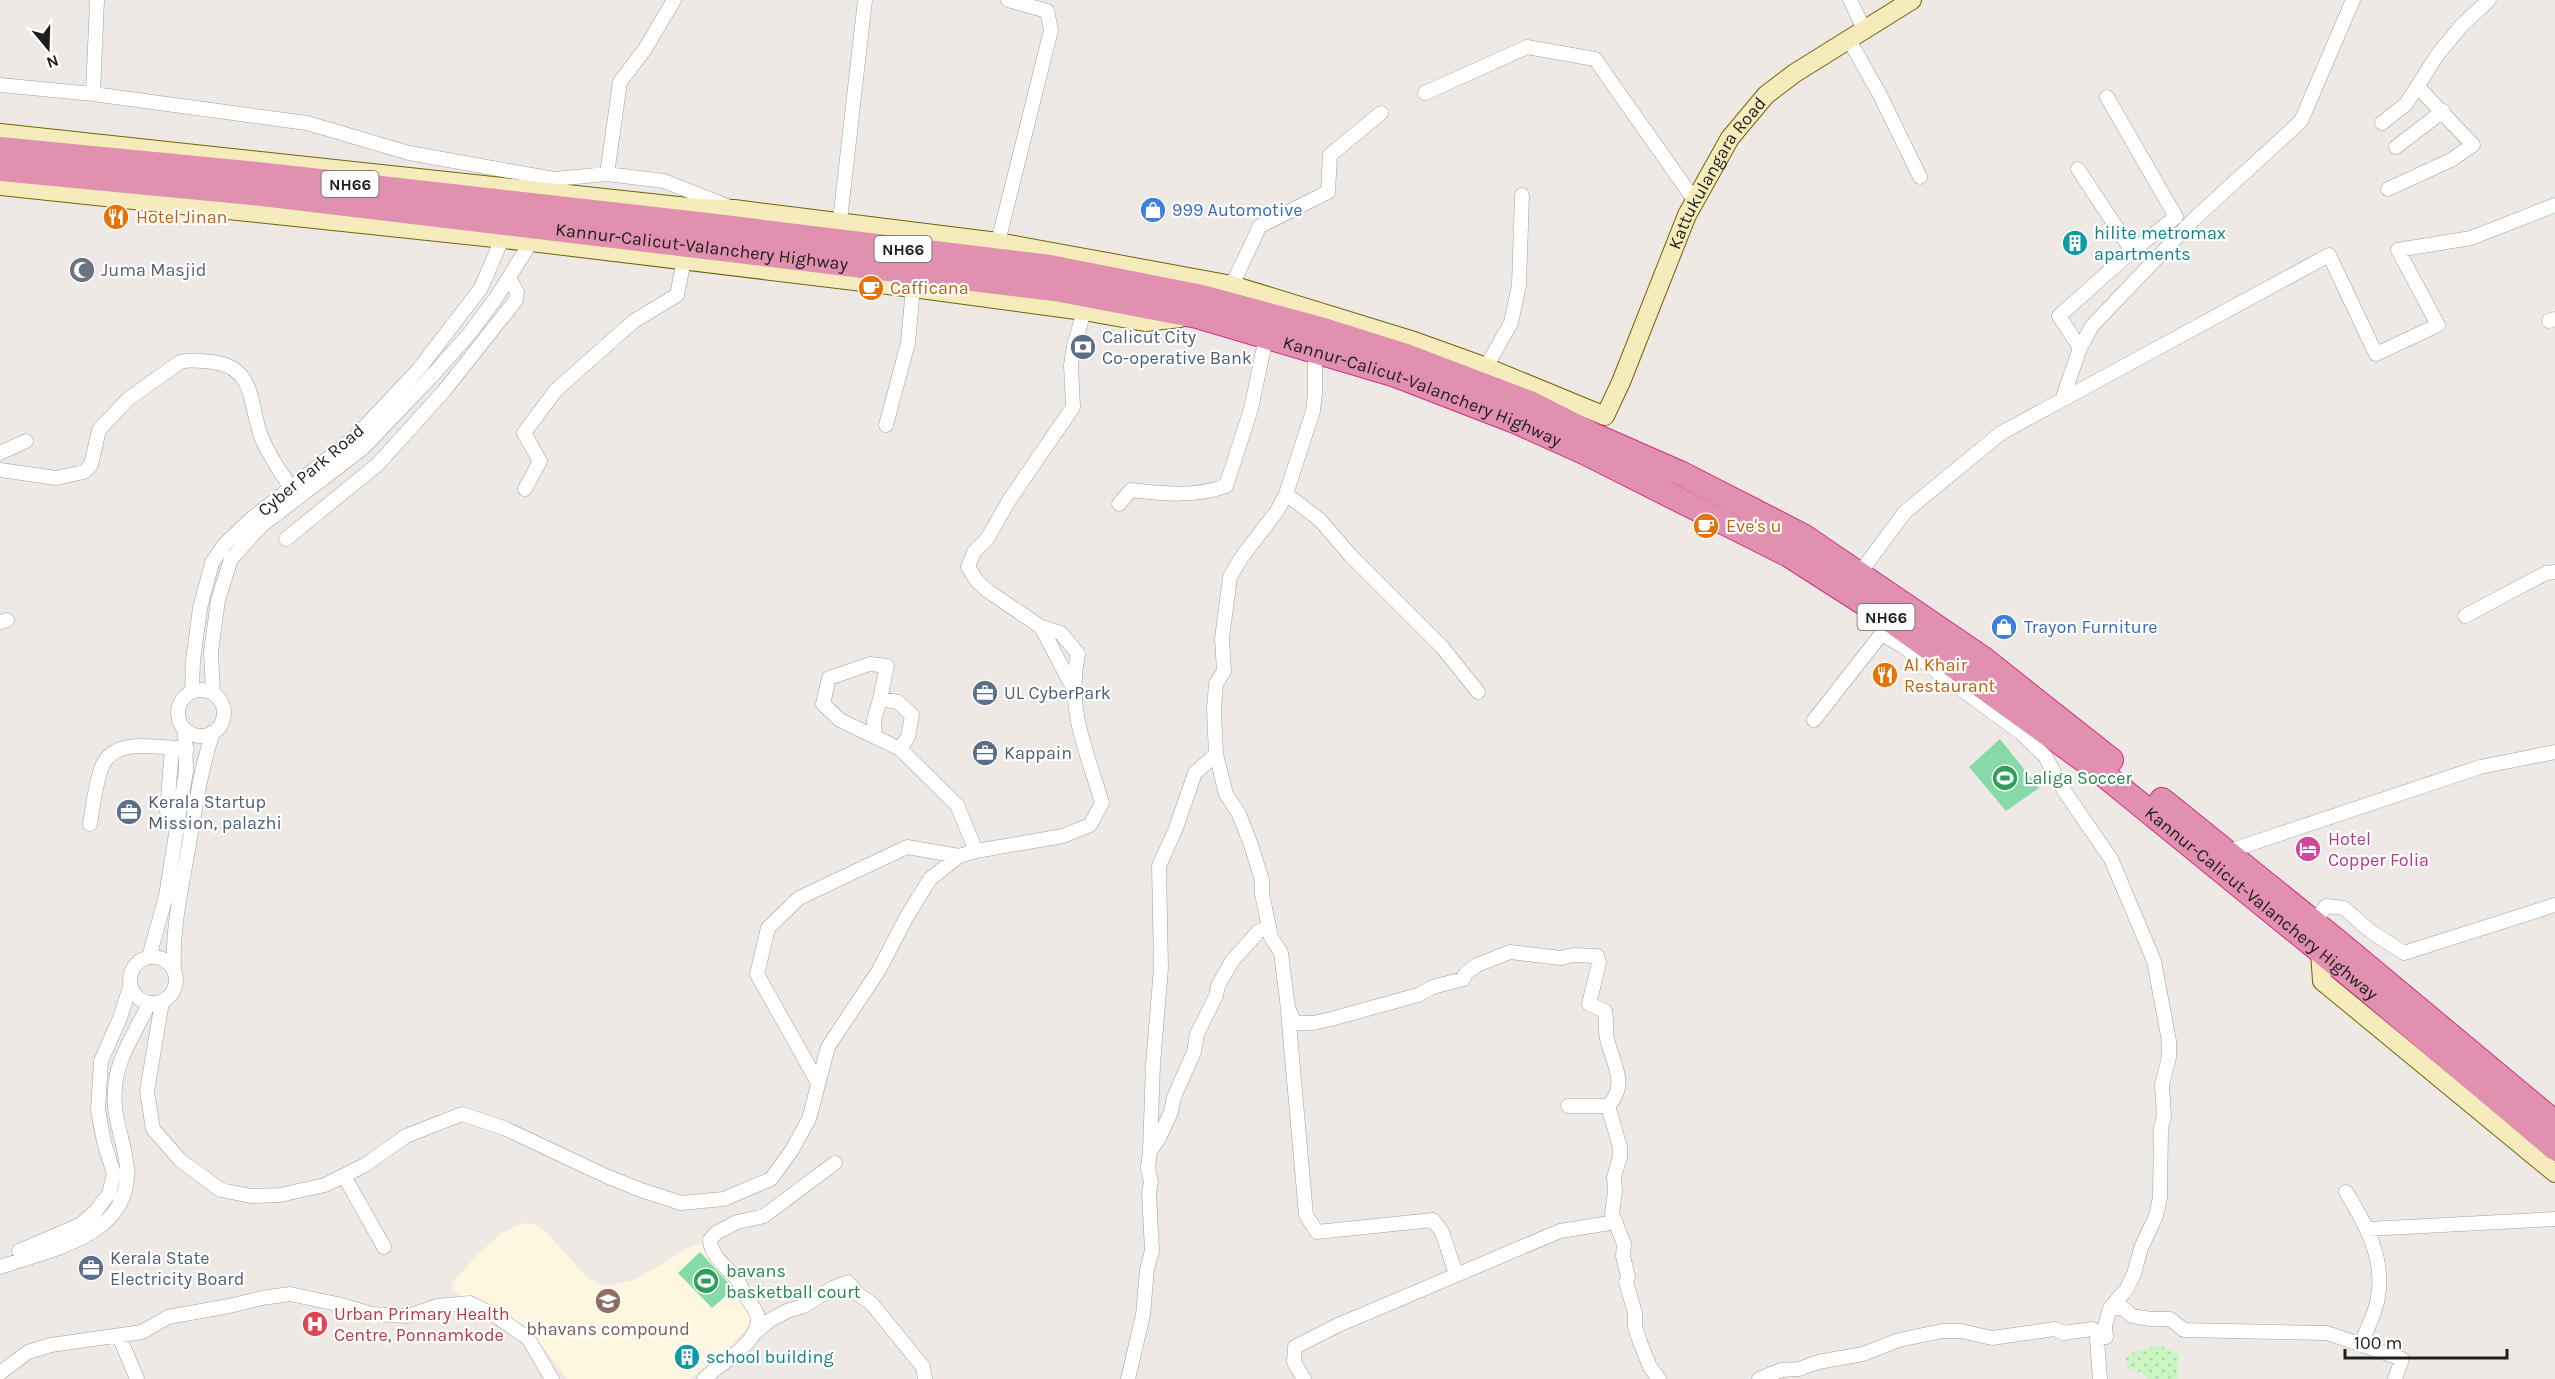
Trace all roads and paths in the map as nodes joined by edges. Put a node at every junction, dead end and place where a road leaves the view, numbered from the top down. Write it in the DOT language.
graph roads {
  1 [pos="97,0"];
  2 [pos="674,0"];
  3 [pos="865,0"];
  4 [pos="1008,0"];
  5 [pos="1850,0"];
  6 [pos="1912,0"];
  7 [pos="2353,0"];
  8 [pos="2489,0"];
  9 [pos="1857,36"];
  10 [pos="0,85"];
  11 [pos="2417,86"];
  12 [pos="1425,93"];
  13 [pos="93,94"];
  14 [pos="2107,97"];
  15 [pos="2443,111"];
  16 [pos="1381,113"];
  17 [pos="2382,123"];
  18 [pos="0,133"];
  19 [pos="2396,147"];
  20 [pos="0,149"];
  21 [pos="0,169"];
  22 [pos="2078,169"];
  23 [pos="607,174"];
  24 [pos="1920,177"];
  25 [pos="0,186"];
  26 [pos="2388,189"];
  27 [pos="1522,195"];
  28 [pos="1695,201"];
  29 [pos="2555,205"];
  30 [pos="734,208"];
  31 [pos="840,220"];
  32 [pos="502,239"];
  33 [pos="531,242"];
  34 [pos="692,243"];
  35 [pos="998,243"];
  36 [pos="2132,251"];
  37 [pos="509,278"];
  38 [pos="1232,285"];
  39 [pos="913,288"];
  40 [pos="1084,311"];
  41 [pos="1197,316"];
  42 [pos="1266,337"];
  43 [pos="2080,348"];
  44 [pos="1315,351"];
  45 [pos="1486,367"];
  46 [pos="2062,400"];
  47 [pos="886,425"];
  48 [pos="26,441"];
  49 [pos="0,453"];
  50 [pos="0,470"];
  51 [pos="291,488"];
  52 [pos="525,489"];
  53 [pos="1286,494"];
  54 [pos="1119,504"];
  55 [pos="286,538"];
  56 [pos="2555,572"];
  57 [pos="1858,574"];
  58 [pos="2465,616"];
  59 [pos="1041,627"];
  60 [pos="1887,628"];
  61 [pos="1074,689"];
  62 [pos="192,692"];
  63 [pos="1478,692"];
  64 [pos="213,693"];
  65 [pos="880,699"];
  66 [pos="1814,720"];
  67 [pos="185,730"];
  68 [pos="213,732"];
  69 [pos="875,736"];
  70 [pos="172,748"];
  71 [pos="900,748"];
  72 [pos="187,749"];
  73 [pos="2555,752"];
  74 [pos="1216,754"];
  75 [pos="90,824"];
  76 [pos="177,831"];
  77 [pos="976,851"];
  78 [pos="2226,852"];
  79 [pos="959,856"];
  80 [pos="2555,905"];
  81 [pos="2314,923"];
  82 [pos="1269,926"];
  83 [pos="2320,951"];
  84 [pos="149,957"];
  85 [pos="174,970"];
  86 [pos="130,987"];
  87 [pos="155,1002"];
  88 [pos="1288,1008"];
  89 [pos="818,1081"];
  90 [pos="1568,1106"];
  91 [pos="1608,1106"];
  92 [pos="2555,1123"];
  93 [pos="2555,1148"];
  94 [pos="1150,1151"];
  95 [pos="835,1163"];
  96 [pos="2555,1173"];
  97 [pos="344,1176"];
  98 [pos="2346,1192"];
  99 [pos="2555,1219"];
  100 [pos="1616,1222"];
  101 [pos="2368,1229"];
  102 [pos="384,1247"];
  103 [pos="0,1258"];
  104 [pos="0,1267"];
  105 [pos="1456,1274"];
  106 [pos="2109,1308"];
  107 [pos="754,1333"];
  108 [pos="118,1336"];
  109 [pos="2106,1337"];
  110 [pos="2361,1345"];
  111 [pos="0,1372"];
  112 [pos="1812,1372"];
  113 [pos="1764,1378"];
  114 [pos="137,1379"];
  115 [pos="552,1379"];
  116 [pos="704,1379"];
  117 [pos="925,1379"];
  118 [pos="1128,1379"];
  119 [pos="1304,1379"];
  120 [pos="1659,1379"];
  121 [pos="2100,1379"];
  122 [pos="2395,1379"];
  1 -- 13 [label="street"];
  2 -- 23 [label="street"];
  3 -- 31 [label="street"];
  4 -- 35 [label="street"];
  5 -- 9 [label="street"];
  6 -- 9 [label="street, Kattukulangara Road"];
  7 -- 43 [label="street"];
  8 -- 11 [label="street"];
  9 -- 24 [label="street"];
  9 -- 28 [label="street, Kattukulangara Road"];
  10 -- 13 [label="street"];
  11 -- 15 [label="street"];
  11 -- 17 [label="street"];
  12 -- 28 [label="street"];
  13 -- 23 [label="street"];
  14 -- 36 [label="street"];
  15 -- 19 [label="street"];
  15 -- 26 [label="street"];
  16 -- 38 [label="street"];
  18 -- 30 [label="street"];
  20 -- 34 [label="highway, NH66"];
  21 -- 34 [label="highway, Kannur-Calicut-Valanchery Highway / NH66"];
  22 -- 36 [label="street"];
  23 -- 30 [label="street"];
  25 -- 32 [label="street"];
  27 -- 45 [label="street"];
  28 -- 45 [label="street, Kattukulangara Road"];
  29 -- 46 [label="street"];
  30 -- 31 [label="street"];
  31 -- 35 [label="street"];
  32 -- 33 [label="street"];
  32 -- 51 [label="street, Cyber Park Road"];
  33 -- 34 [label="street"];
  33 -- 37 [label="street"];
  34 -- 39 [label="street"];
  34 -- 41 [label="highway, Kannur-Calicut-Valanchery Highway / NH66"];
  34 -- 52 [label="street"];
  34 -- 57 [label="highway, Kannur-Calicut-Valanchery Highway / NH66"];
  35 -- 38 [label="street"];
  36 -- 43 [label="street"];
  37 -- 55 [label="street"];
  37 -- 64 [label="street"];
  38 -- 45 [label="street"];
  39 -- 40 [label="street"];
  39 -- 47 [label="street"];
  40 -- 41 [label="street"];
  40 -- 59 [label="street"];
  41 -- 42 [label="highway, Kannur-Calicut-Valanchery Highway / NH66"];
  42 -- 44 [label="highway, Kannur-Calicut-Valanchery Highway / NH66"];
  42 -- 54 [label="street"];
  43 -- 46 [label="street"];
  44 -- 53 [label="street"];
  44 -- 60 [label="highway, Kannur-Calicut-Valanchery Highway / NH66"];
  46 -- 57 [label="street"];
  48 -- 49 [label="street"];
  50 -- 51 [label="street"];
  51 -- 62 [label="street, Cyber Park Road"];
  53 -- 63 [label="street"];
  53 -- 74 [label="street"];
  56 -- 58 [label="street"];
  57 -- 78 [label="highway, Kannur-Calicut-Valanchery Highway / NH66"];
  59 -- 61 [label="street"];
  59 -- 61 [label="street"];
  60 -- 66 [label="street"];
  60 -- 83 [label="highway, Kannur-Calicut-Valanchery Highway / NH66"];
  60 -- 106 [label="street"];
  61 -- 77 [label="street"];
  62 -- 64 [label="street"];
  62 -- 67 [label="street"];
  64 -- 68 [label="street"];
  65 -- 69 [label="street"];
  65 -- 69 [label="street"];
  65 -- 71 [label="street"];
  67 -- 68 [label="street"];
  67 -- 72 [label="street"];
  68 -- 85 [label="street"];
  69 -- 71 [label="street"];
  70 -- 72 [label="street"];
  70 -- 75 [label="street"];
  70 -- 76 [label="street"];
  71 -- 77 [label="street"];
  72 -- 76 [label="street"];
  73 -- 78 [label="street"];
  74 -- 82 [label="street"];
  74 -- 94 [label="street"];
  76 -- 84 [label="street"];
  77 -- 79 [label="street"];
  78 -- 81 [label="highway, Kannur-Calicut-Valanchery Highway / NH66"];
  79 -- 89 [label="street"];
  79 -- 89 [label="street"];
  80 -- 81 [label="street"];
  81 -- 92 [label="highway, Kannur-Calicut-Valanchery Highway / NH66"];
  82 -- 88 [label="street"];
  82 -- 94 [label="street"];
  83 -- 93 [label="highway, Kannur-Calicut-Valanchery Highway / NH66"];
  83 -- 96 [label="street"];
  84 -- 85 [label="street"];
  84 -- 86 [label="street"];
  85 -- 87 [label="street"];
  86 -- 87 [label="street"];
  86 -- 103 [label="street"];
  87 -- 97 [label="street"];
  87 -- 104 [label="street"];
  88 -- 91 [label="street"];
  88 -- 105 [label="street"];
  89 -- 97 [label="street"];
  90 -- 91 [label="street"];
  91 -- 100 [label="street"];
  94 -- 118 [label="street"];
  95 -- 107 [label="street"];
  97 -- 102 [label="street"];
  98 -- 101 [label="street"];
  99 -- 101 [label="street"];
  100 -- 105 [label="street"];
  100 -- 120 [label="street"];
  101 -- 110 [label="street"];
  105 -- 119 [label="street"];
  106 -- 109 [label="street"];
  106 -- 110 [label="street"];
  107 -- 116 [label="street"];
  107 -- 117 [label="street"];
  108 -- 111 [label="street"];
  108 -- 114 [label="street"];
  108 -- 115 [label="street"];
  109 -- 112 [label="street"];
  109 -- 121 [label="street"];
  110 -- 122 [label="street"];
  112 -- 113 [label="street"];
}
